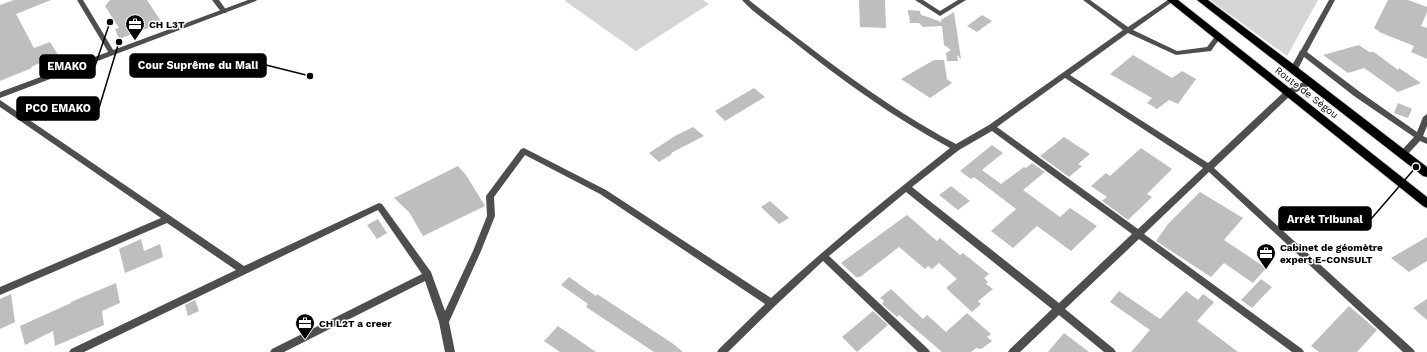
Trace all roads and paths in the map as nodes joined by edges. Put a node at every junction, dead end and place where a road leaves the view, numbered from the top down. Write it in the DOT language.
graph roads {
  1 [pos="80,0"];
  2 [pos="215,0"];
  3 [pos="254,0"];
  4 [pos="745,0"];
  5 [pos="918,0"];
  6 [pos="963,0"];
  7 [pos="1086,0"];
  8 [pos="1172,0"];
  9 [pos="1202,0"];
  10 [pos="1332,0"];
  11 [pos="224,11"];
  12 [pos="1128,30"];
  13 [pos="1218,37"];
  14 [pos="1302,52"];
  15 [pos="112,53"];
  16 [pos="1294,68"];
  17 [pos="1065,75"];
  18 [pos="1311,82"];
  19 [pos="1289,92"];
  20 [pos="0,95"];
  21 [pos="0,104"];
  22 [pos="1427,117"];
  23 [pos="992,127"];
  24 [pos="1419,137"];
  25 [pos="1427,141"];
  26 [pos="956,148"];
  27 [pos="1403,154"];
  28 [pos="1209,168"];
  29 [pos="1427,173"];
  30 [pos="906,187"];
  31 [pos="1427,203"];
  32 [pos="167,219"];
  33 [pos="1138,234"];
  34 [pos="823,256"];
  35 [pos="244,271"];
  36 [pos="428,275"];
  37 [pos="0,291"];
  38 [pos="772,303"];
  39 [pos="1059,309"];
  40 [pos="444,322"];
  41 [pos="74,352"];
  42 [pos="275,352"];
  43 [pos="450,352"];
  44 [pos="722,352"];
  45 [pos="925,352"];
  46 [pos="1013,352"];
  47 [pos="1111,352"];
  48 [pos="1299,352"];
  49 [pos="1410,352"];
  1 -- 15 [label="street"];
  2 -- 11 [label="street"];
  3 -- 11 [label="street"];
  4 -- 26 [label="street"];
  5 -- 6 [label="street"];
  7 -- 12 [label="street"];
  8 -- 12 [label="street"];
  8 -- 13 [label="highway, Route de Ségou"];
  9 -- 16 [label="highway, Route de Ségou"];
  10 -- 14 [label="street"];
  11 -- 15 [label="street"];
  12 -- 13 [label="street"];
  12 -- 17 [label="street"];
  13 -- 19 [label="highway, Route de Ségou"];
  14 -- 16 [label="street"];
  14 -- 24 [label="street"];
  15 -- 20 [label="street"];
  16 -- 18 [label="highway, Route de Ségou"];
  17 -- 23 [label="street"];
  17 -- 28 [label="street"];
  18 -- 19 [label="street"];
  18 -- 27 [label="highway, Route de Ségou"];
  19 -- 28 [label="street"];
  19 -- 31 [label="highway, Route de Ségou"];
  21 -- 32 [label="street"];
  22 -- 24 [label="street"];
  23 -- 26 [label="street"];
  23 -- 33 [label="street"];
  24 -- 25 [label="street"];
  24 -- 27 [label="street"];
  26 -- 30 [label="street"];
  27 -- 29 [label="highway, Route de Ségou"];
  28 -- 33 [label="street"];
  28 -- 49 [label="street"];
  30 -- 34 [label="street"];
  30 -- 39 [label="street"];
  32 -- 35 [label="street"];
  32 -- 37 [label="street"];
  33 -- 39 [label="street"];
  33 -- 48 [label="street"];
  34 -- 38 [label="street"];
  34 -- 45 [label="street"];
  35 -- 36 [label="street"];
  35 -- 41 [label="street"];
  36 -- 40 [label="street"];
  36 -- 42 [label="street"];
  38 -- 40 [label="street"];
  38 -- 44 [label="street"];
  39 -- 46 [label="street"];
  39 -- 47 [label="street"];
  40 -- 43 [label="street"];
}
